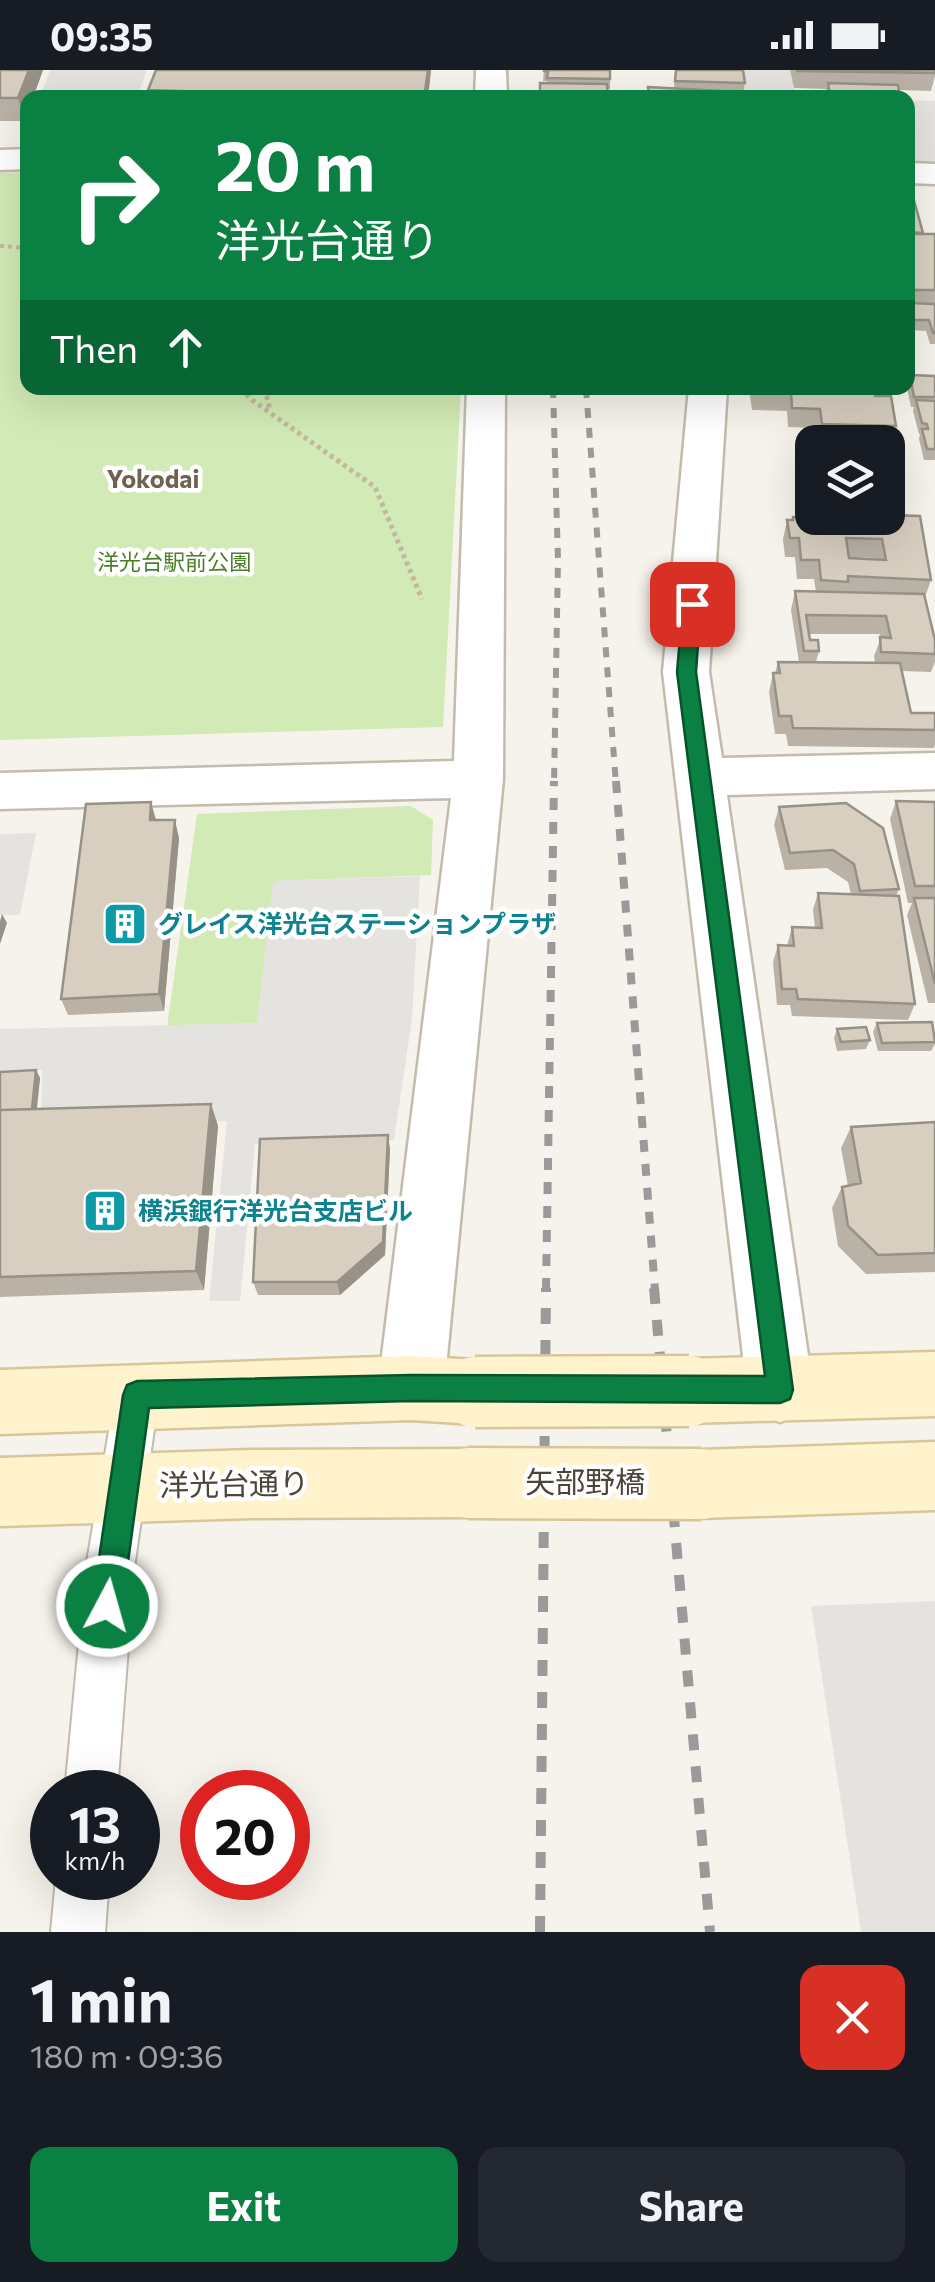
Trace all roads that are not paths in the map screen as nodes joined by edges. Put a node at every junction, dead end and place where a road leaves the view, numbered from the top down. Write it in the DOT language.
graph roads {
  1 [pos="486,395"];
  2 [pos="707,395"];
  3 [pos="935,771"];
  4 [pos="702,778"];
  5 [pos="478,779"];
  6 [pos="0,791"];
  7 [pos="935,1384"];
  8 [pos="410,1388"];
  9 [pos="780,1390"];
  10 [pos="137,1395"];
  11 [pos="0,1402"];
  12 [pos="935,1476"];
  13 [pos="468,1483"];
  14 [pos="123,1488"];
  15 [pos="0,1492"];
  16 [pos="93,1770"];
  17 [pos="81,1900"];
  18 [pos="78,1932"];
  1 -- 5 [label="street"];
  2 -- 4 [label="street"];
  3 -- 4 [label="street"];
  4 -- 9 [label="street"];
  5 -- 6 [label="street"];
  5 -- 8 [label="street"];
  7 -- 9 [label="street"];
  8 -- 9 [label="street, bridge"];
  8 -- 10 [label="street"];
  10 -- 11 [label="street"];
  10 -- 14 [label="lane"];
  12 -- 13 [label="street, 矢部野橋, bridge"];
  13 -- 14 [label="street, 洋光台通り"];
  14 -- 15 [label="street, 洋光台通り"];
  14 -- 16 [label="lane"];
  17 -- 18 [label="lane"];
}
